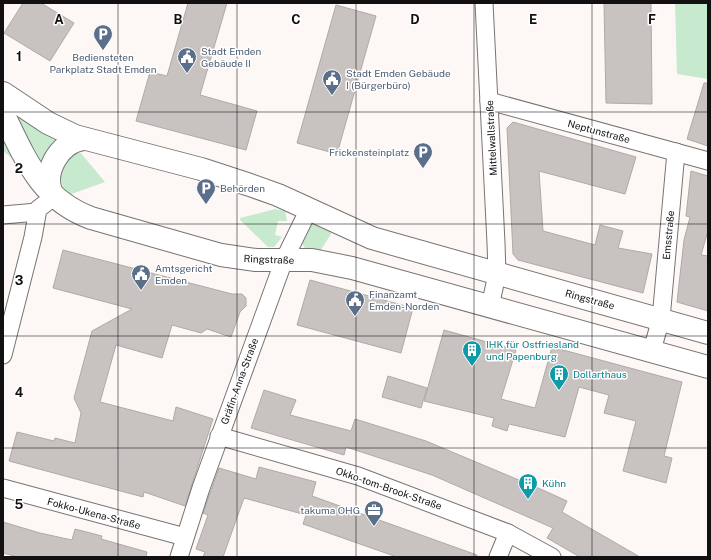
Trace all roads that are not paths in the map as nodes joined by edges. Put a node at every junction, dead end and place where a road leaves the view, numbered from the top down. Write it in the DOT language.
graph roads {
  1 [pos="484,3"];
  2 [pos="3,93"];
  3 [pos="489,101"];
  4 [pos="3,113"];
  5 [pos="84,139"];
  6 [pos="676,152"];
  7 [pos="708,161"];
  8 [pos="54,197"];
  9 [pos="309,209"];
  10 [pos="37,212"];
  11 [pos="3,215"];
  12 [pos="284,260"];
  13 [pos="497,274"];
  14 [pos="490,307"];
  15 [pos="661,319"];
  16 [pos="708,333"];
  17 [pos="652,350"];
  18 [pos="3,355"];
  19 [pos="708,367"];
  20 [pos="219,436"];
  21 [pos="3,488"];
  22 [pos="508,534"];
  23 [pos="185,537"];
  24 [pos="179,557"];
  25 [pos="498,557"];
  26 [pos="552,557"];
  1 -- 3 [label="street, Mittelwallstraße"];
  2 -- 5 [label="street, Ringstraße"];
  3 -- 6 [label="street, Neptunstraße"];
  3 -- 13 [label="street, Mittelwallstraße"];
  4 -- 8 [label="street, Ringstraße"];
  5 -- 8 [label="street"];
  5 -- 9 [label="street, Ringstraße"];
  6 -- 7 [label="street, Neptunstraße"];
  6 -- 15 [label="street, Emsstraße"];
  8 -- 10 [label="street"];
  8 -- 12 [label="street, Ringstraße"];
  9 -- 12 [label="street, Gräfin-Anna-Straße"];
  9 -- 13 [label="street, Ringstraße"];
  10 -- 11 [label="street"];
  10 -- 18 [label="street"];
  12 -- 14 [label="street, Ringstraße"];
  12 -- 20 [label="street, Gräfin-Anna-Straße"];
  13 -- 14 [label="street"];
  13 -- 15 [label="street, Ringstraße"];
  14 -- 17 [label="street, Ringstraße"];
  15 -- 16 [label="street, Ringstraße"];
  15 -- 17 [label="street"];
  17 -- 19 [label="street, Ringstraße"];
  20 -- 22 [label="street, Okko-tom-Brook-Straße"];
  20 -- 23 [label="street, Gräfin-Anna-Straße"];
  21 -- 23 [label="street, Fokko-Ukena-Straße"];
  22 -- 25 [label="street"];
  22 -- 26 [label="street, Okko-tom-Brook-Straße"];
  23 -- 24 [label="street, Gräfin-Anna-Straße"];
}
